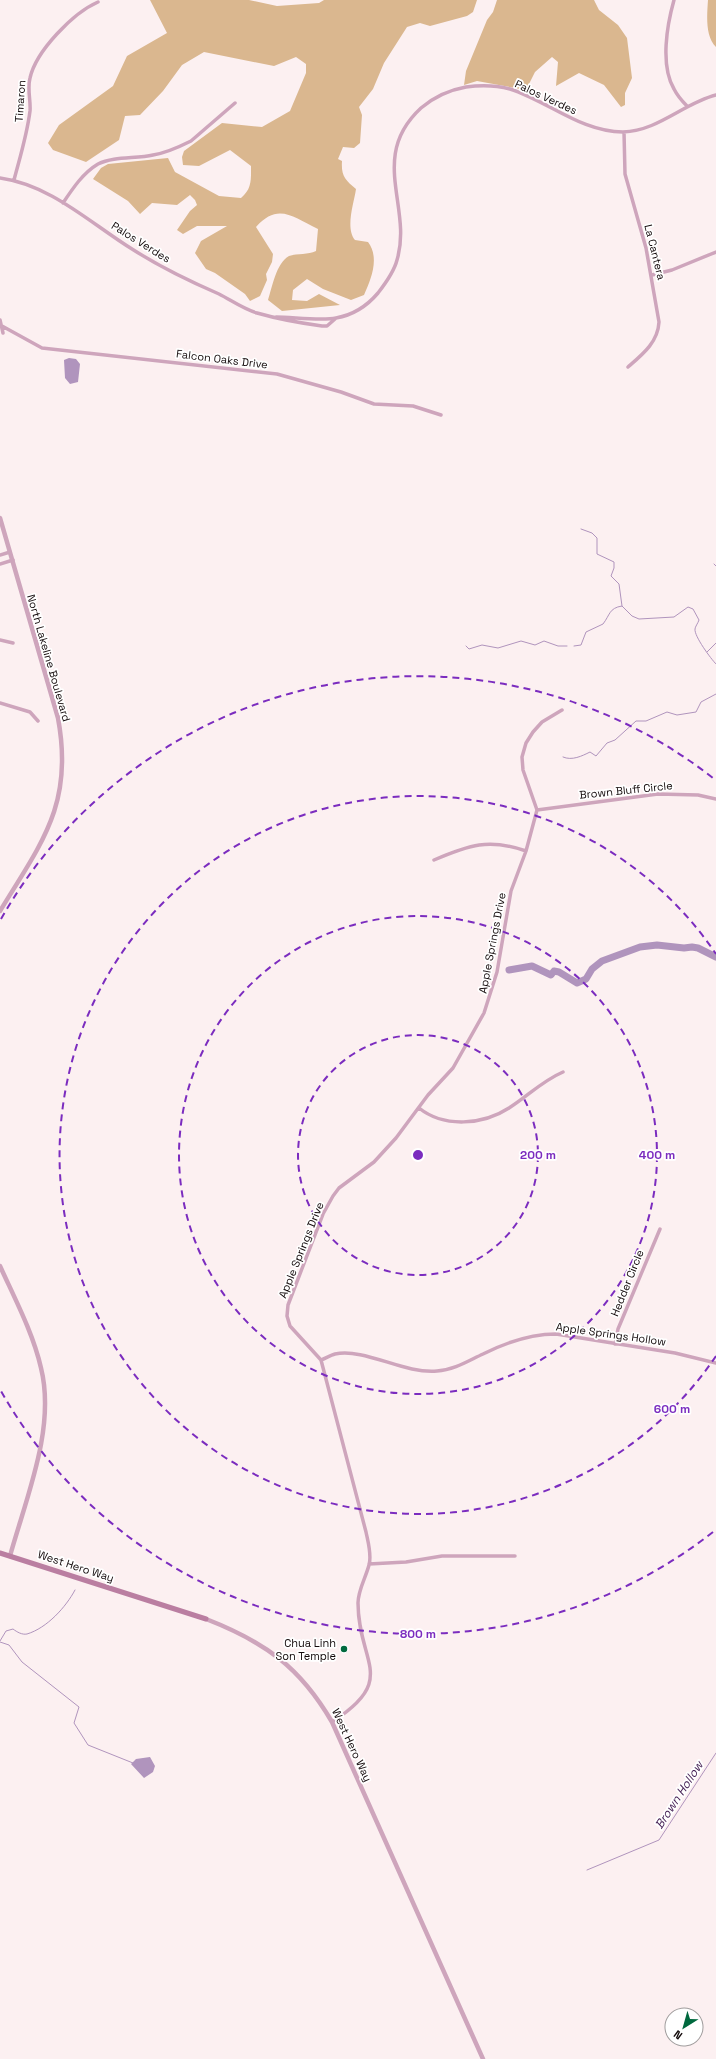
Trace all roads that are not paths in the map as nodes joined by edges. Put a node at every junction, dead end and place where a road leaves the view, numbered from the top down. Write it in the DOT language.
graph roads {
  1 [pos="674,0"];
  2 [pos="98,2"];
  3 [pos="716,95"];
  4 [pos="236,103"];
  5 [pos="687,106"];
  6 [pos="624,132"];
  7 [pos="0,178"];
  8 [pos="14,180"];
  9 [pos="63,203"];
  10 [pos="716,252"];
  11 [pos="652,275"];
  12 [pos="276,317"];
  13 [pos="335,319"];
  14 [pos="0,320"];
  15 [pos="2,326"];
  16 [pos="3,333"];
  17 [pos="628,367"];
  18 [pos="441,415"];
  19 [pos="0,518"];
  20 [pos="10,552"];
  21 [pos="0,555"];
  22 [pos="13,560"];
  23 [pos="0,564"];
  24 [pos="0,640"];
  25 [pos="13,643"];
  26 [pos="0,703"];
  27 [pos="562,710"];
  28 [pos="38,721"];
  29 [pos="716,799"];
  30 [pos="537,810"];
  31 [pos="526,851"];
  32 [pos="434,860"];
  33 [pos="0,911"];
  34 [pos="563,1072"];
  35 [pos="419,1108"];
  36 [pos="660,1229"];
  37 [pos="0,1266"];
  38 [pos="615,1344"];
  39 [pos="321,1360"];
  40 [pos="716,1363"];
  41 [pos="0,1553"];
  42 [pos="10,1556"];
  43 [pos="515,1556"];
  44 [pos="370,1564"];
  45 [pos="206,1619"];
  46 [pos="332,1722"];
  47 [pos="483,2059"];
  1 -- 5 [label="street"];
  2 -- 8 [label="street, Timaron"];
  3 -- 5 [label="street, Palos Verdes"];
  4 -- 9 [label="street"];
  5 -- 6 [label="street, Palos Verdes"];
  6 -- 11 [label="street, La Cantera"];
  6 -- 13 [label="street, Palos Verdes"];
  7 -- 8 [label="street, Palos Verdes"];
  8 -- 9 [label="street, Palos Verdes"];
  9 -- 12 [label="street, Palos Verdes"];
  10 -- 11 [label="street"];
  11 -- 17 [label="street, La Cantera"];
  12 -- 13 [label="street, Palos Verdes"];
  12 -- 13 [label="street, Palos Verdes"];
  14 -- 15 [label="street"];
  15 -- 16 [label="street"];
  15 -- 18 [label="street, Falcon Oaks Drive"];
  19 -- 20 [label="street, North Lakeline Boulevard"];
  20 -- 21 [label="street"];
  20 -- 22 [label="street, North Lakeline Boulevard"];
  22 -- 23 [label="street"];
  22 -- 33 [label="street, North Lakeline Boulevard"];
  24 -- 25 [label="street"];
  26 -- 28 [label="street"];
  27 -- 30 [label="street"];
  29 -- 30 [label="street, Brown Bluff Circle"];
  30 -- 31 [label="street, Apple Springs Drive"];
  31 -- 32 [label="street"];
  31 -- 35 [label="street, Apple Springs Drive"];
  34 -- 35 [label="street"];
  35 -- 39 [label="street, Apple Springs Drive"];
  36 -- 38 [label="street, Hedder Circle"];
  37 -- 42 [label="street"];
  38 -- 39 [label="street, Apple Springs Hollow"];
  38 -- 40 [label="street, Apple Springs Hollow"];
  39 -- 44 [label="street, Apple Springs Drive"];
  41 -- 42 [label="main road, West Hero Way"];
  42 -- 45 [label="main road, West Hero Way"];
  43 -- 44 [label="street"];
  44 -- 46 [label="street, Apple Springs Drive"];
  45 -- 46 [label="street, West Hero Way"];
  46 -- 47 [label="street, West Hero Way"];
}
